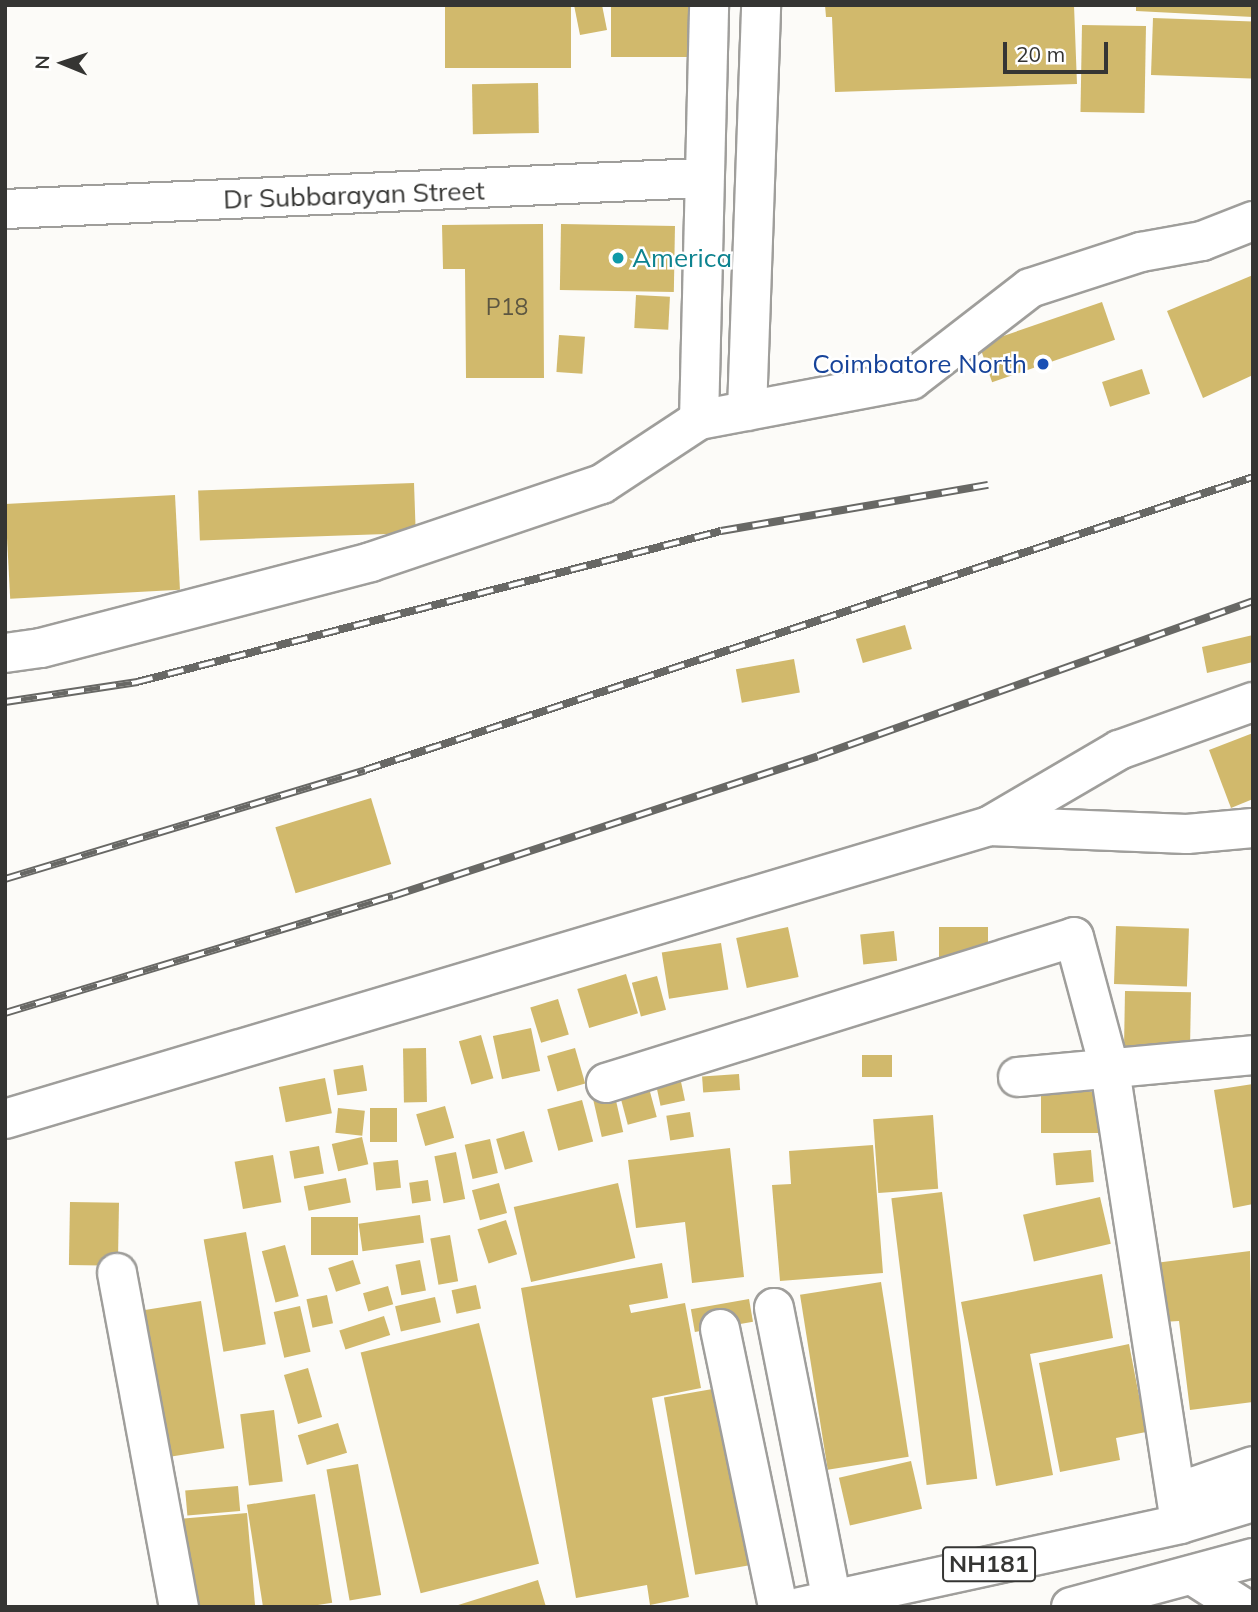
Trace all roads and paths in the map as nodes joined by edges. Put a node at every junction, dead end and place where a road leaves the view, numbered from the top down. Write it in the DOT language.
graph roads {
  1 [pos="709,5"];
  2 [pos="735,5"];
  3 [pos="761,5"];
  4 [pos="706,60"];
  5 [pos="702,178"];
  6 [pos="5,209"];
  7 [pos="1253,221"];
  8 [pos="747,411"];
  9 [pos="699,420"];
  10 [pos="5,653"];
  11 [pos="1253,702"];
  12 [pos="989,826"];
  13 [pos="1253,828"];
  14 [pos="1253,1055"];
  15 [pos="1110,1070"];
  16 [pos="1018,1077"];
  17 [pos="606,1083"];
  18 [pos="5,1119"];
  19 [pos="117,1273"];
  20 [pos="774,1308"];
  21 [pos="720,1329"];
  22 [pos="1237,1472"];
  23 [pos="1253,1502"];
  24 [pos="1180,1524"];
  25 [pos="1253,1558"];
  26 [pos="1192,1575"];
  27 [pos="815,1602"];
  28 [pos="179,1607"];
  29 [pos="778,1607"];
  30 [pos="1071,1607"];
  31 [pos="1242,1607"];
  1 -- 4 [label="main road"];
  2 -- 4 [label="main road"];
  3 -- 8 [label="main road"];
  4 -- 5 [label="main road"];
  5 -- 6 [label="main road, Dr Subbarayan Street"];
  5 -- 9 [label="main road"];
  7 -- 8 [label="main road"];
  8 -- 9 [label="main road"];
  9 -- 10 [label="main road"];
  11 -- 12 [label="main road"];
  12 -- 13 [label="main road"];
  12 -- 18 [label="main road"];
  14 -- 15 [label="main road"];
  15 -- 16 [label="main road"];
  15 -- 17 [label="main road"];
  15 -- 24 [label="main road"];
  19 -- 28 [label="main road"];
  20 -- 27 [label="main road"];
  21 -- 29 [label="main road"];
  22 -- 24 [label="main road"];
  23 -- 24 [label="main road, NH181"];
  24 -- 27 [label="main road, NH181"];
  25 -- 26 [label="main road"];
  26 -- 30 [label="main road"];
  26 -- 31 [label="main road"];
}
